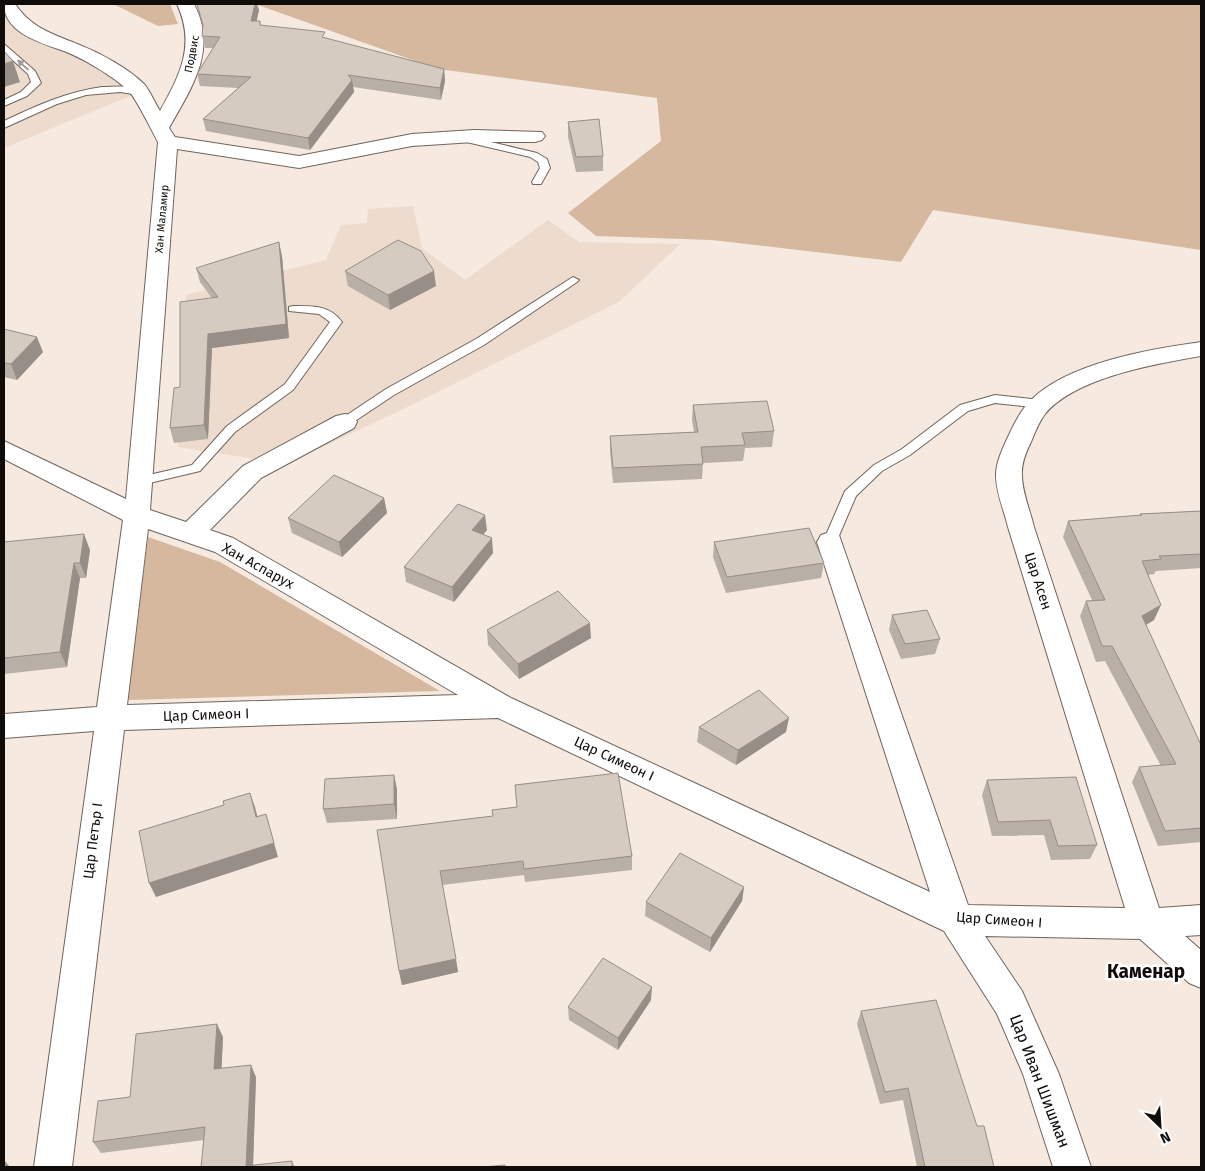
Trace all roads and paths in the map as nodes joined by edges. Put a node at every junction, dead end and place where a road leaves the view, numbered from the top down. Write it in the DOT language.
graph roads {
  1 [pos="6,4"];
  2 [pos="186,4"];
  3 [pos="4,47"];
  4 [pos="140,92"];
  5 [pos="4,103"];
  6 [pos="4,125"];
  7 [pos="163,136"];
  8 [pos="535,136"];
  9 [pos="458,137"];
  10 [pos="537,182"];
  11 [pos="573,280"];
  12 [pos="293,309"];
  13 [pos="1201,349"];
  14 [pos="1040,404"];
  15 [pos="345,422"];
  16 [pos="4,449"];
  17 [pos="140,481"];
  18 [pos="136,515"];
  19 [pos="191,533"];
  20 [pos="830,542"];
  21 [pos="501,706"];
  22 [pos="109,718"];
  23 [pos="4,726"];
  24 [pos="956,920"];
  25 [pos="1201,920"];
  26 [pos="1147,924"];
  27 [pos="1201,972"];
  28 [pos="53,1167"];
  29 [pos="1072,1167"];
  1 -- 4 [label="street"];
  2 -- 7 [label="street, Подвис"];
  5 -- 3 [label="lane, one-way"];
  4 -- 6 [label="lane"];
  4 -- 7 [label="street"];
  7 -- 9 [label="street"];
  7 -- 17 [label="street, Хан Маламир"];
  8 -- 9 [label="street"];
  9 -- 10 [label="lane"];
  11 -- 15 [label="lane"];
  12 -- 17 [label="lane"];
  13 -- 14 [label="street, Цар Асен"];
  14 -- 20 [label="lane"];
  14 -- 26 [label="street, Цар Асен"];
  15 -- 19 [label="street"];
  16 -- 18 [label="street, Хан Аспарух"];
  17 -- 18 [label="street, Хан Маламир"];
  18 -- 19 [label="street, Хан Аспарух"];
  18 -- 22 [label="street, Цар Петър I"];
  19 -- 21 [label="street, Хан Аспарух"];
  20 -- 24 [label="street, Цар Иван Шишман"];
  21 -- 22 [label="street, Цар Симеон I"];
  21 -- 24 [label="street, Цар Симеон I"];
  22 -- 23 [label="street, Цар Симеон I"];
  22 -- 28 [label="street, Цар Петър I"];
  24 -- 26 [label="street, Цар Симеон I"];
  24 -- 29 [label="street, Цар Иван Шишман"];
  25 -- 26 [label="street, Цар Симеон I"];
  26 -- 27 [label="street"];
}
